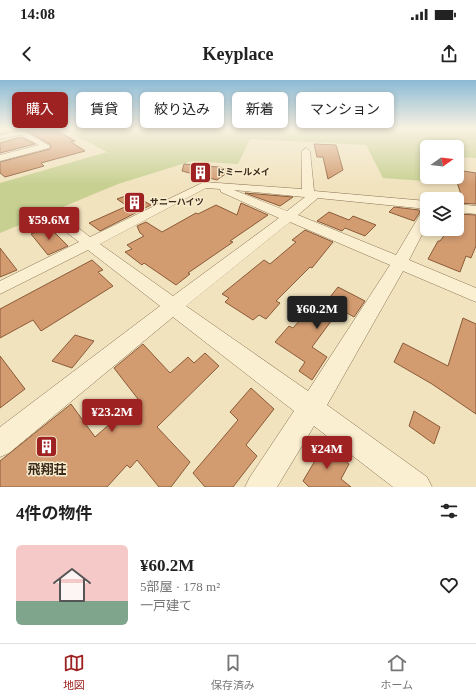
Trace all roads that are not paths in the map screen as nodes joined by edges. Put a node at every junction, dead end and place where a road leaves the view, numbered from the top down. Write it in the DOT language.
graph roads {
  1 [pos="42,147"];
  2 [pos="306,151"];
  3 [pos="0,158"];
  4 [pos="212,185"];
  5 [pos="311,194"];
  6 [pos="420,204"];
  7 [pos="464,209"];
  8 [pos="476,210"];
  9 [pos="287,218"];
  10 [pos="62,222"];
  11 [pos="420,226"];
  12 [pos="90,244"];
  13 [pos="400,263"];
  14 [pos="0,288"];
  15 [pos="476,295"];
  16 [pos="172,307"];
  17 [pos="312,408"];
  18 [pos="0,444"];
  19 [pos="260,487"];
  20 [pos="417,487"];
  1 -- 3 [label="street"];
  2 -- 5 [label="street"];
  4 -- 5 [label="street"];
  4 -- 9 [label="street"];
  4 -- 12 [label="street"];
  5 -- 6 [label="street"];
  5 -- 9 [label="street"];
  7 -- 8 [label="street"];
  9 -- 13 [label="street"];
  9 -- 16 [label="street"];
  10 -- 12 [label="street"];
  11 -- 13 [label="street"];
  12 -- 14 [label="street"];
  12 -- 16 [label="street"];
  13 -- 15 [label="street"];
  13 -- 17 [label="street"];
  16 -- 17 [label="street"];
  16 -- 18 [label="street"];
  17 -- 19 [label="street"];
  17 -- 20 [label="street"];
}
